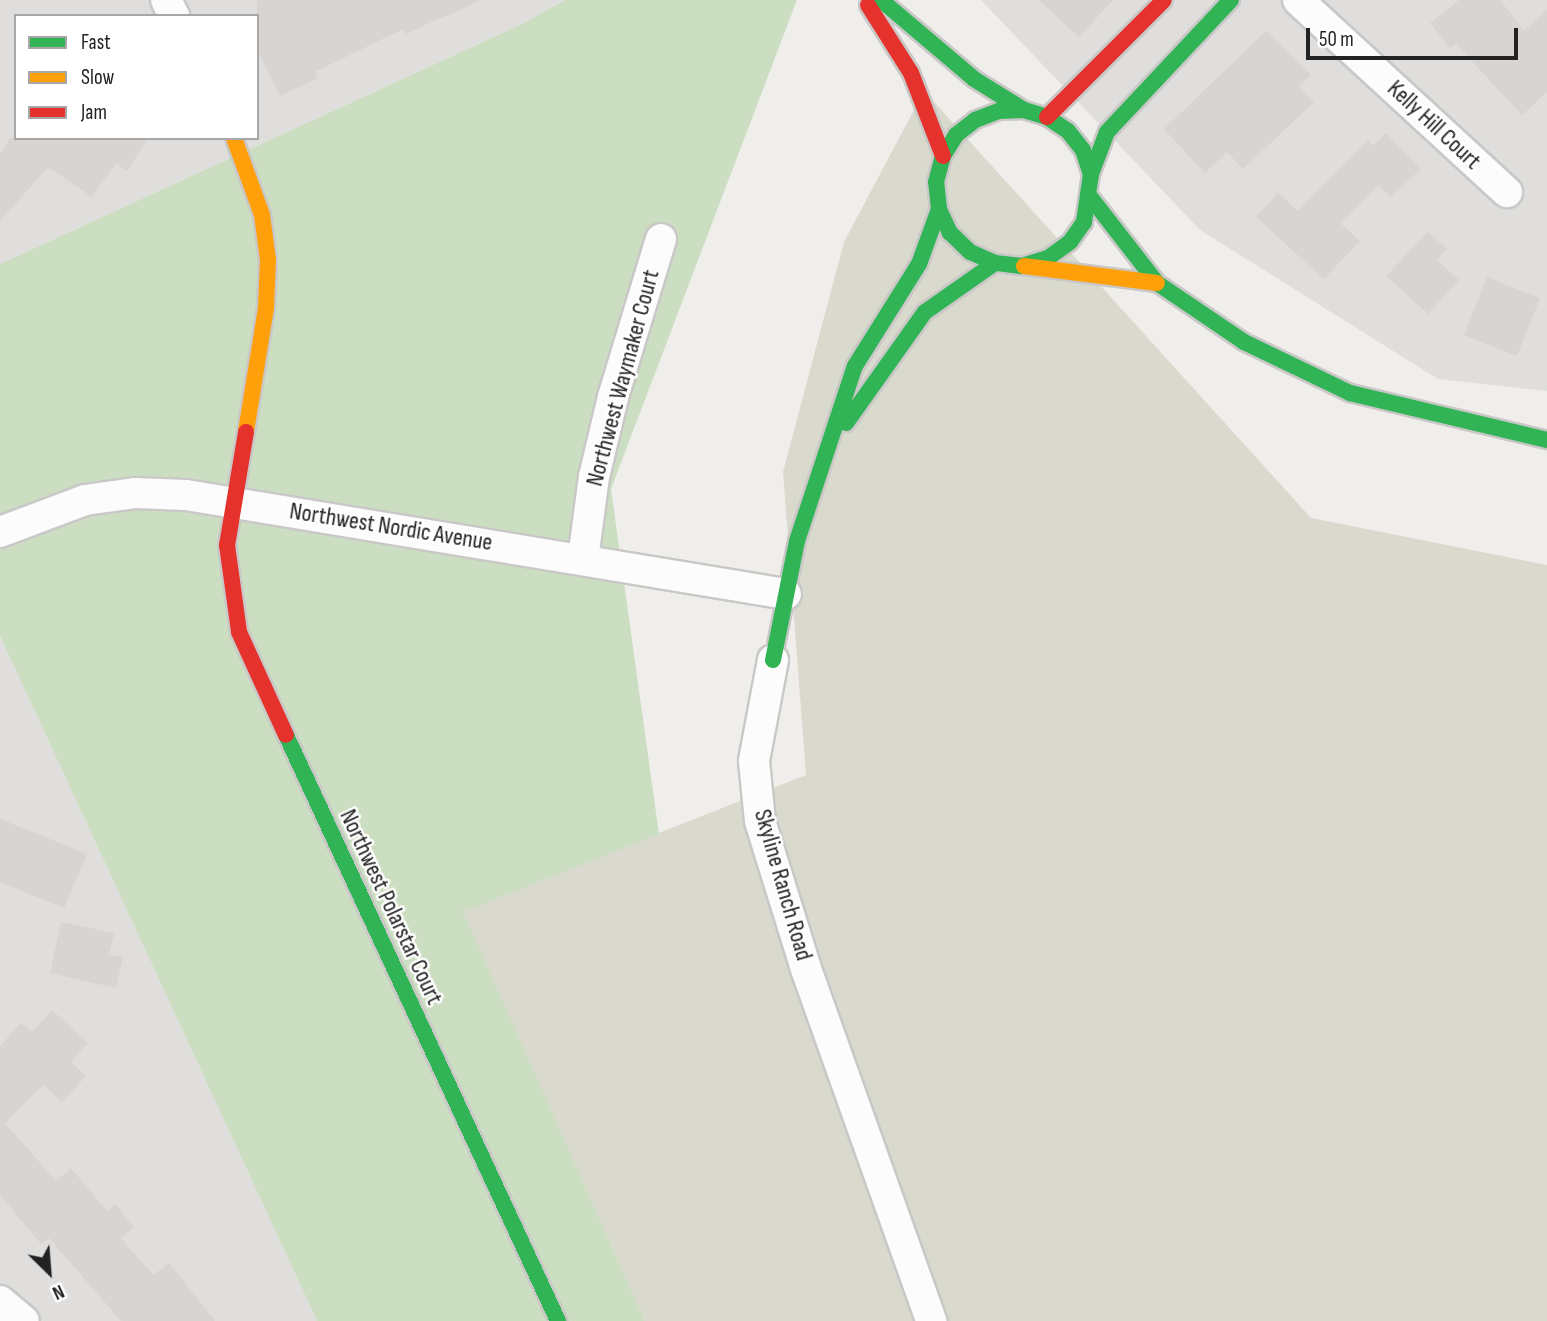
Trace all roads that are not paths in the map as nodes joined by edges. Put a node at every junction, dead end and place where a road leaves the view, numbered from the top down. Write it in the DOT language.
graph roads {
  1 [pos="865,0"];
  2 [pos="881,0"];
  3 [pos="1164,0"];
  4 [pos="1231,0"];
  5 [pos="1298,0"];
  6 [pos="1024,110"];
  7 [pos="1047,117"];
  8 [pos="235,140"];
  9 [pos="943,156"];
  10 [pos="1091,174"];
  11 [pos="1507,192"];
  12 [pos="1091,198"];
  13 [pos="939,209"];
  14 [pos="661,239"];
  15 [pos="995,263"];
  16 [pos="1021,266"];
  17 [pos="1157,283"];
  18 [pos="834,438"];
  19 [pos="1547,440"];
  20 [pos="234,501"];
  21 [pos="0,532"];
  22 [pos="583,559"];
  23 [pos="786,593"];
  24 [pos="773,660"];
  25 [pos="0,1301"];
  26 [pos="24,1321"];
  27 [pos="558,1321"];
  28 [pos="931,1321"];
  1 -- 9 [label="street"];
  2 -- 6 [label="street"];
  3 -- 7 [label="street"];
  4 -- 10 [label="street"];
  5 -- 11 [label="street, Kelly Hill Court"];
  6 -- 7 [label="street"];
  6 -- 9 [label="street"];
  7 -- 10 [label="street"];
  8 -- 20 [label="street, Northwest Polarstar Court"];
  9 -- 13 [label="street"];
  10 -- 12 [label="street"];
  12 -- 16 [label="street"];
  12 -- 17 [label="street"];
  13 -- 15 [label="street"];
  13 -- 18 [label="street, Skyline Ranch Road"];
  14 -- 22 [label="street, Northwest Waymaker Court"];
  15 -- 16 [label="street"];
  15 -- 18 [label="street, Skyline Ranch Road"];
  16 -- 17 [label="street"];
  17 -- 19 [label="street"];
  18 -- 23 [label="street, Skyline Ranch Road"];
  20 -- 21 [label="street, Northwest Nordic Avenue"];
  20 -- 22 [label="street, Northwest Nordic Avenue"];
  20 -- 27 [label="street, Northwest Polarstar Court"];
  22 -- 23 [label="street, Northwest Nordic Avenue"];
  23 -- 24 [label="street, Skyline Ranch Road"];
  24 -- 28 [label="street, Skyline Ranch Road"];
  25 -- 26 [label="street"];
}
